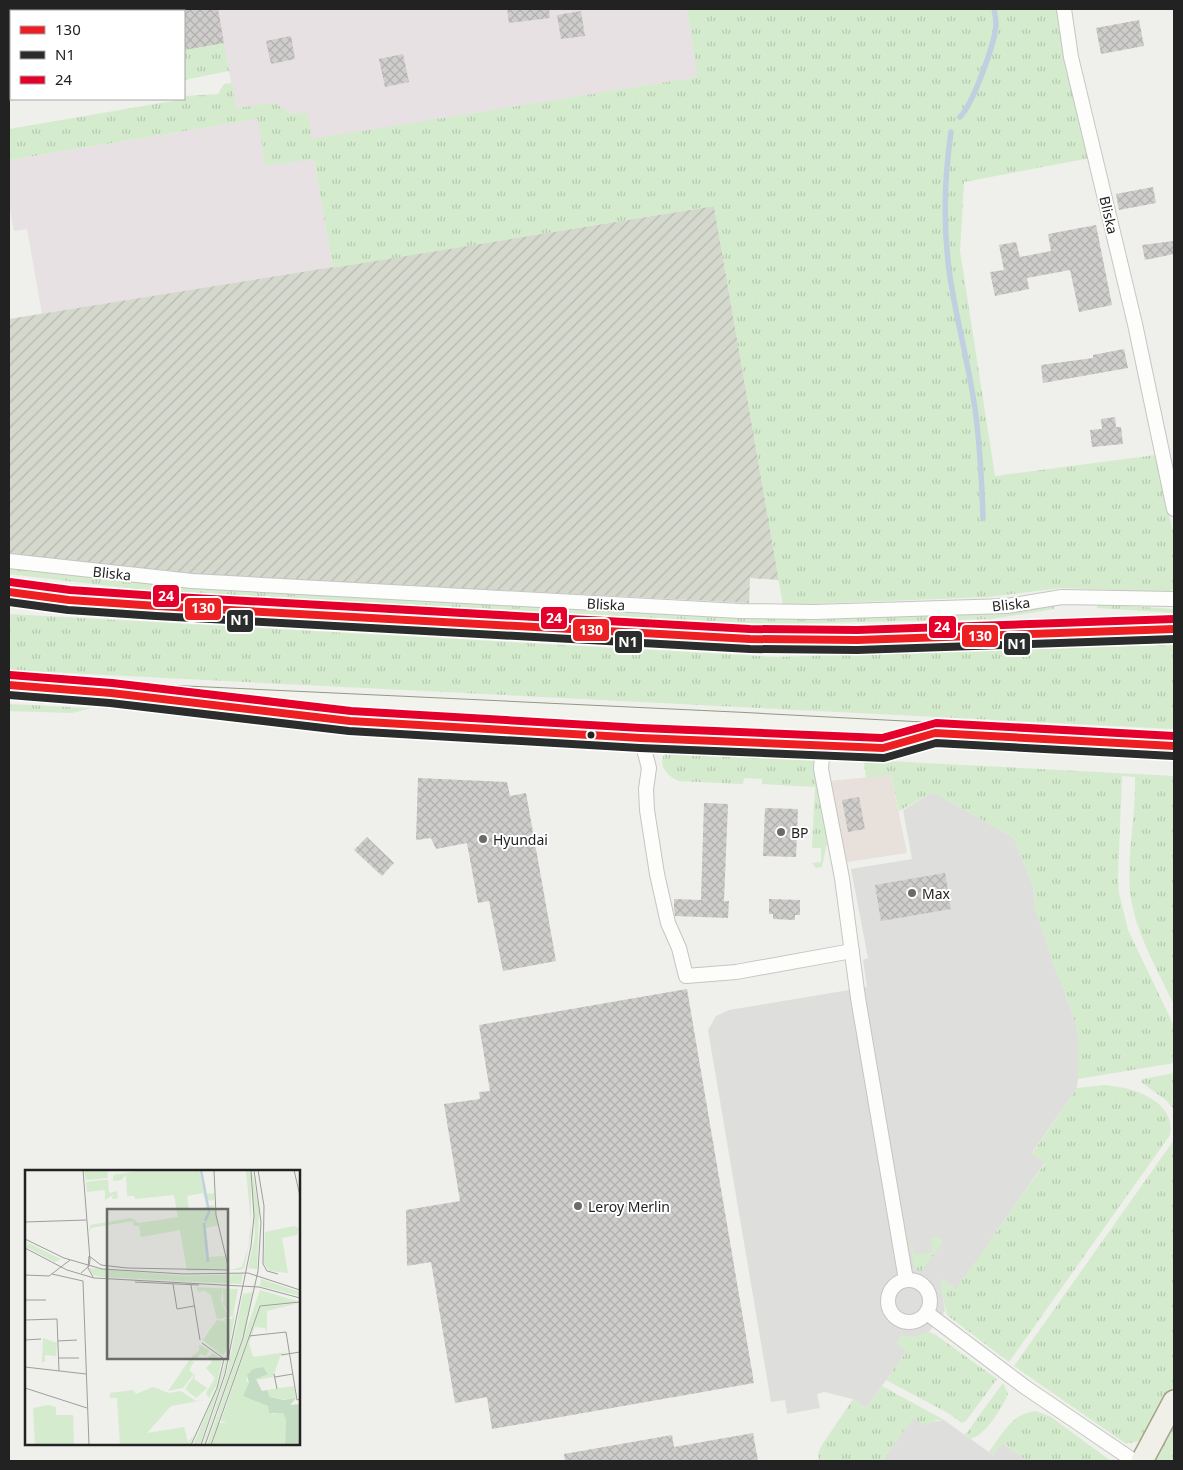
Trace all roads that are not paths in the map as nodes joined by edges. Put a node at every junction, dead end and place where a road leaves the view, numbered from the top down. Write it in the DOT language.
graph roads {
  1 [pos="1064,9"];
  2 [pos="1174,509"];
  3 [pos="9,561"];
  4 [pos="9,592"];
  5 [pos="1174,599"];
  6 [pos="1174,629"];
  7 [pos="9,685"];
  8 [pos="111,692"];
  9 [pos="935,733"];
  10 [pos="641,738"];
  11 [pos="823,745"];
  12 [pos="1174,746"];
  13 [pos="852,951"];
  14 [pos="906,1280"];
  15 [pos="927,1313"];
  16 [pos="1174,1401"];
  17 [pos="1134,1461"];
  18 [pos="1142,1461"];
  1 -- 2 [label="street, Bliska"];
  3 -- 5 [label="street, Bliska"];
  4 -- 6 [label="main road"];
  7 -- 8 [label="main road"];
  8 -- 9 [label="main road"];
  8 -- 10 [label="street"];
  9 -- 11 [label="street"];
  9 -- 12 [label="main road"];
  10 -- 11 [label="street"];
  10 -- 13 [label="street"];
  11 -- 13 [label="street"];
  13 -- 14 [label="street"];
  14 -- 15 [label="street"];
  14 -- 15 [label="street"];
  15 -- 17 [label="street"];
  16 -- 18 [label="main road"];
}
